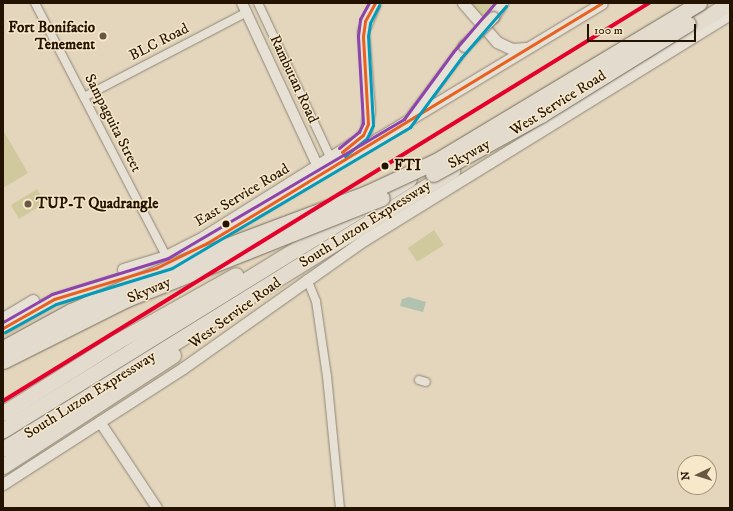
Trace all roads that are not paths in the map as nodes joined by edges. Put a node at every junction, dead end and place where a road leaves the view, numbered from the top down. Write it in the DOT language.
graph roads {
  1 [pos="35,3"];
  2 [pos="258,3"];
  3 [pos="375,3"];
  4 [pos="463,3"];
  5 [pos="502,3"];
  6 [pos="602,3"];
  7 [pos="698,3"];
  8 [pos="722,3"];
  9 [pos="730,3"];
  10 [pos="244,8"];
  11 [pos="730,14"];
  12 [pos="530,48"];
  13 [pos="84,97"];
  14 [pos="407,123"];
  15 [pos="331,159"];
  16 [pos="318,167"];
  17 [pos="381,197"];
  18 [pos="166,256"];
  19 [pos="307,279"];
  20 [pos="3,318"];
  21 [pos="209,320"];
  22 [pos="3,328"];
  23 [pos="3,348"];
  24 [pos="3,361"];
  25 [pos="3,413"];
  26 [pos="100,422"];
  27 [pos="3,430"];
  28 [pos="3,449"];
  29 [pos="3,466"];
  30 [pos="3,484"];
  31 [pos="157,508"];
  32 [pos="340,508"];
  1 -- 13 [label="street, Sampaguita Street"];
  2 -- 15 [label="street, Rambutan Road"];
  3 -- 15 [label="main road, East Service Road"];
  4 -- 12 [label="main road"];
  5 -- 14 [label="main road, bridge"];
  6 -- 12 [label="main road, East Service Road"];
  7 -- 17 [label="highway, South Luzon Expressway"];
  7 -- 23 [label="highway, Skyway, bridge"];
  8 -- 24 [label="highway, Skyway, bridge"];
  9 -- 21 [label="highway, South Luzon Expressway"];
  10 -- 13 [label="street, BLC Road"];
  10 -- 16 [label="street, Rambutan Road"];
  11 -- 19 [label="main road, West Service Road"];
  12 -- 14 [label="main road, East Service Road"];
  13 -- 18 [label="street, Sampaguita Street"];
  14 -- 22 [label="main road, East Service Road"];
  15 -- 16 [label="main road, East Service Road"];
  16 -- 18 [label="main road, East Service Road"];
  17 -- 25 [label="highway"];
  17 -- 27 [label="highway, South Luzon Expressway"];
  18 -- 20 [label="main road, East Service Road"];
  19 -- 26 [label="main road, West Service Road"];
  19 -- 32 [label="street"];
  21 -- 28 [label="highway, South Luzon Expressway"];
  21 -- 29 [label="highway"];
  26 -- 30 [label="main road, West Service Road"];
  26 -- 31 [label="street"];
}
